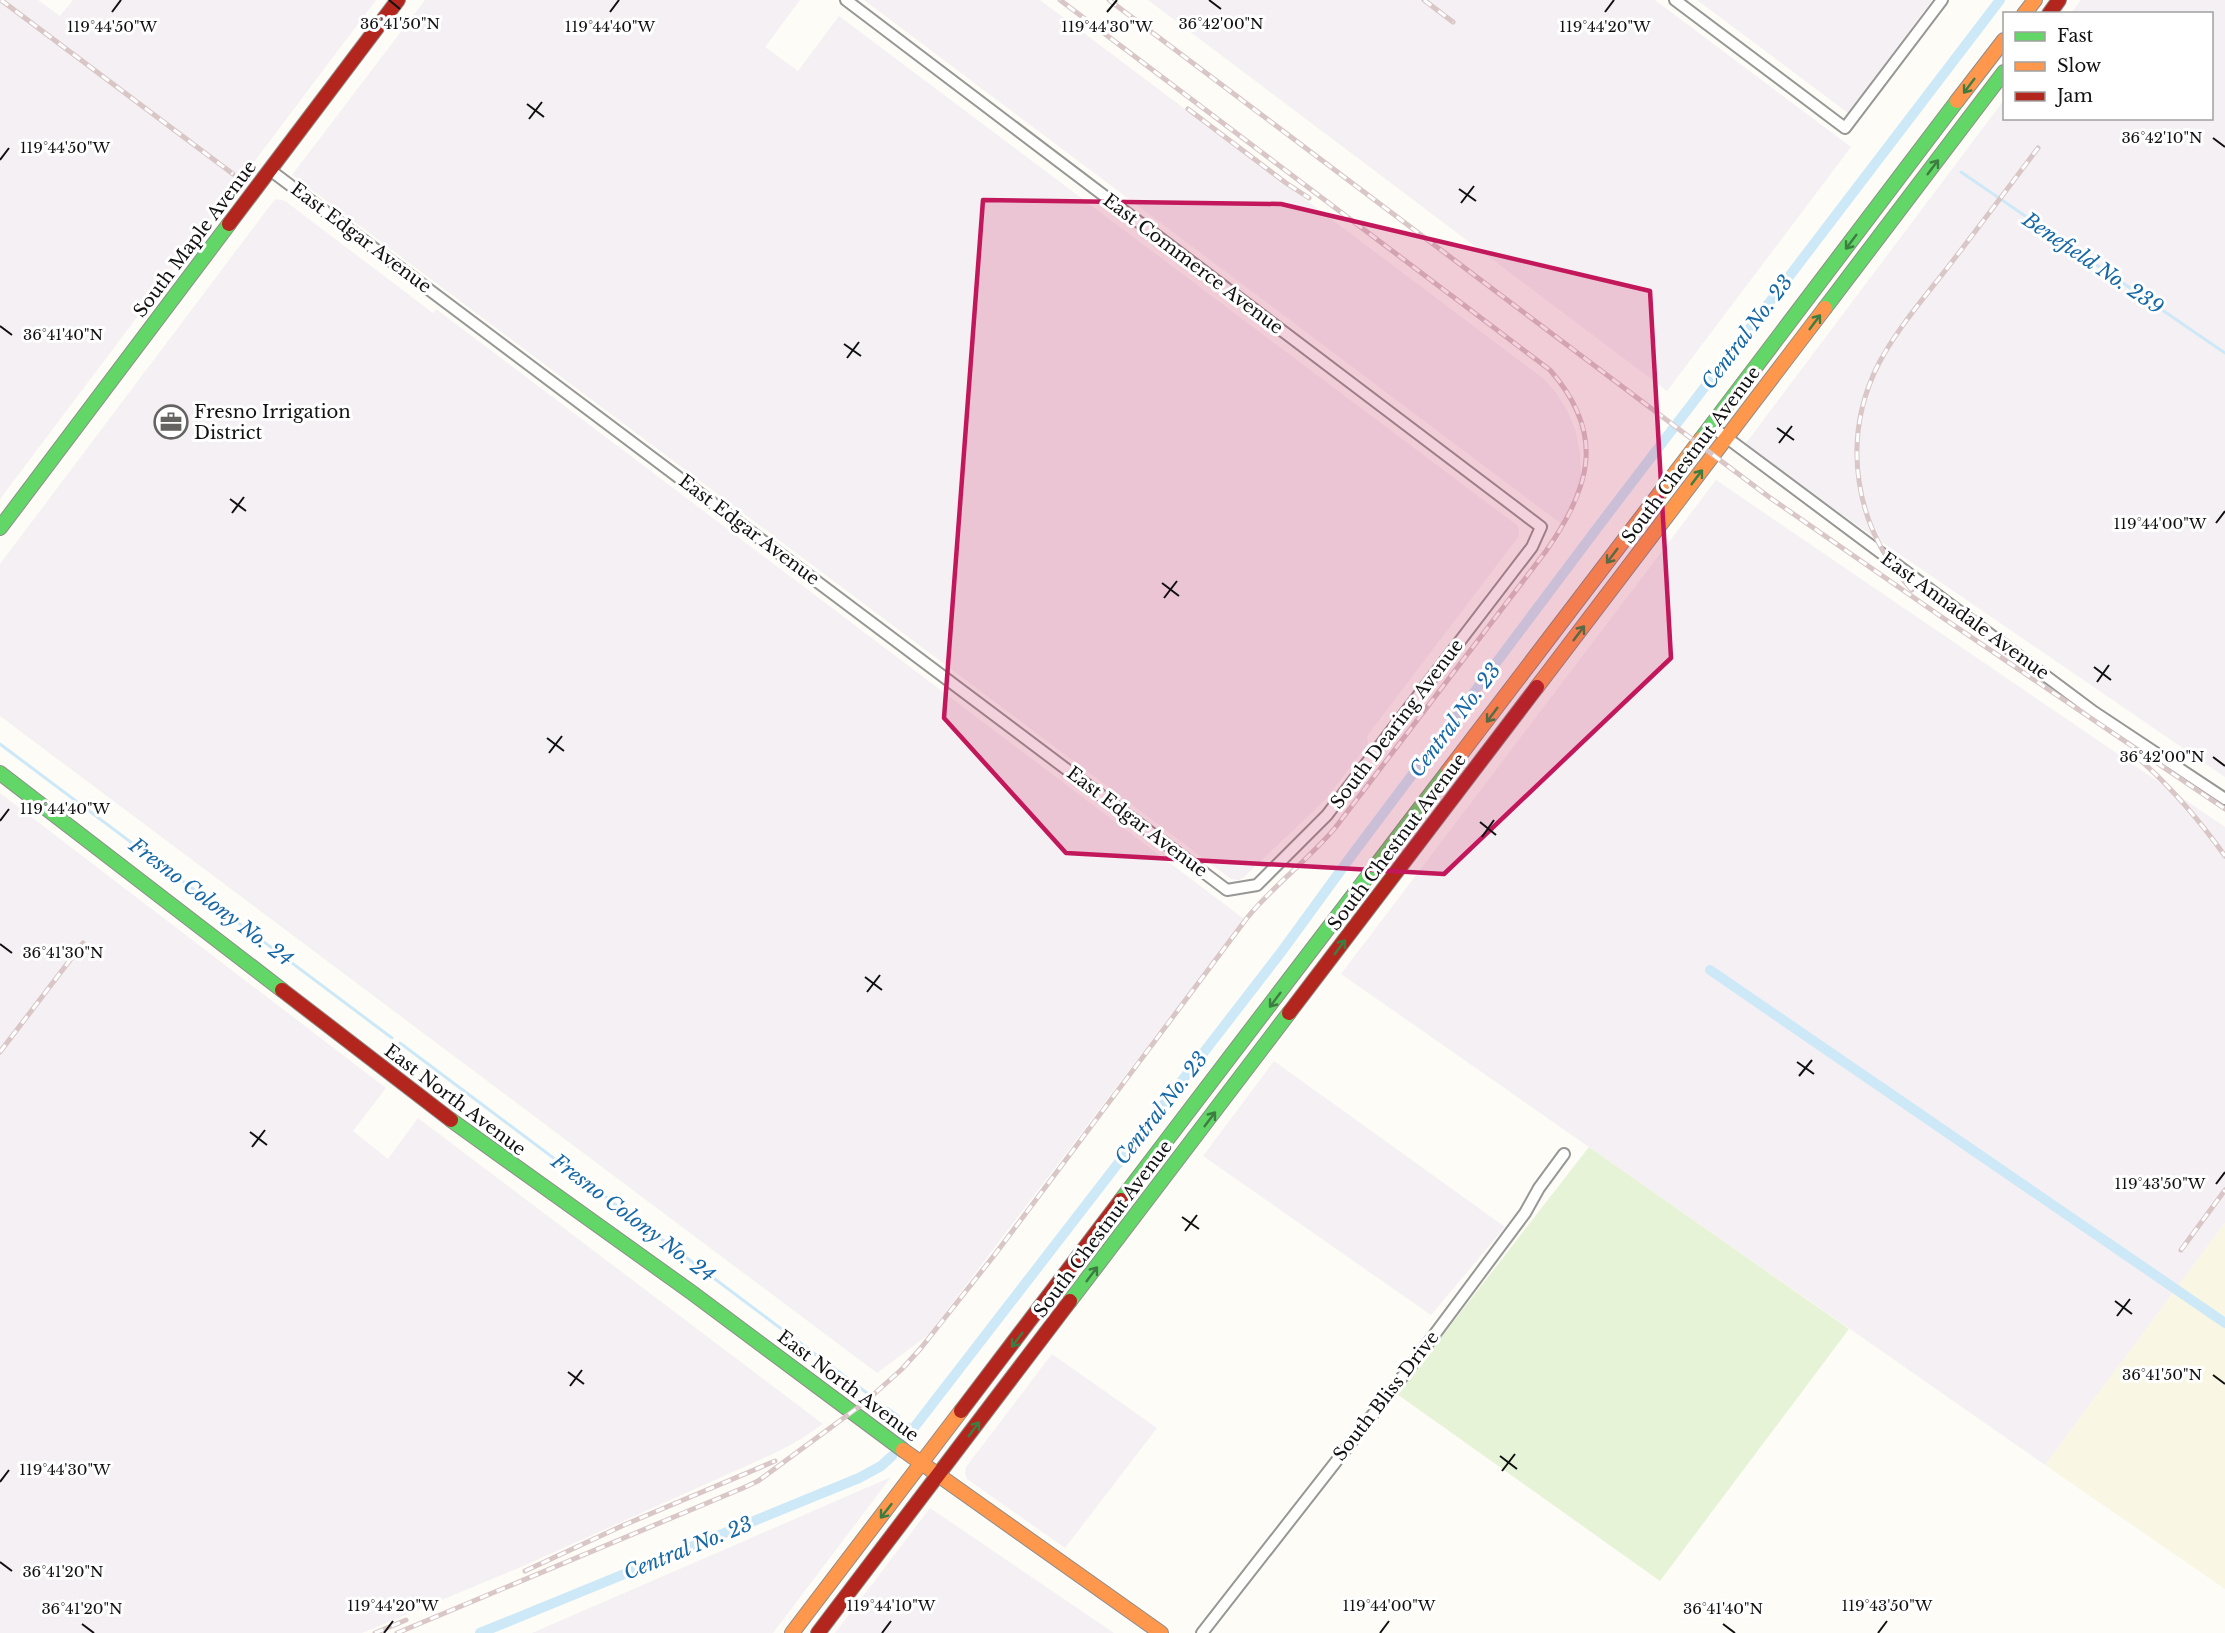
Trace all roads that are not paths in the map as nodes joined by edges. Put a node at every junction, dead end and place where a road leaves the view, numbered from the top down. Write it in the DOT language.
graph roads {
  1 [pos="398,0"];
  2 [pos="846,0"];
  3 [pos="1675,0"];
  4 [pos="1942,0"];
  5 [pos="2035,0"];
  6 [pos="2026,12"];
  7 [pos="2003,41"];
  8 [pos="2003,73"];
  9 [pos="270,170"];
  10 [pos="1711,426"];
  11 [pos="1727,438"];
  12 [pos="0,528"];
  13 [pos="1541,528"];
  14 [pos="0,773"];
  15 [pos="2225,799"];
  16 [pos="1227,890"];
  17 [pos="1310,954"];
  18 [pos="1326,965"];
  19 [pos="1564,1154"];
  20 [pos="922,1464"];
  21 [pos="938,1476"];
  22 [pos="792,1633"];
  23 [pos="818,1633"];
  24 [pos="1161,1633"];
  25 [pos="1202,1633"];
  1 -- 9 [label="main road, South Maple Avenue"];
  2 -- 13 [label="street, East Commerce Avenue"];
  3 -- 4 [label="street"];
  5 -- 6 [label="main road"];
  7 -- 10 [label="main road, South Chestnut Avenue, one-way"];
  11 -- 8 [label="main road, South Chestnut Avenue, one-way"];
  9 -- 12 [label="main road, South Maple Avenue"];
  9 -- 16 [label="street, East Edgar Avenue"];
  10 -- 11 [label="street, East Annadale Avenue"];
  10 -- 17 [label="main road, South Chestnut Avenue, one-way"];
  11 -- 15 [label="street, East Annadale Avenue"];
  18 -- 11 [label="main road, South Chestnut Avenue, one-way"];
  13 -- 16 [label="street, South Dearing Avenue"];
  14 -- 20 [label="main road, East North Avenue"];
  17 -- 18 [label="main road"];
  17 -- 20 [label="main road, South Chestnut Avenue, one-way"];
  21 -- 18 [label="main road, South Chestnut Avenue, one-way"];
  19 -- 25 [label="street, South Bliss Drive"];
  20 -- 21 [label="main road, East North Avenue"];
  20 -- 22 [label="main road, South Chestnut Avenue, one-way"];
  21 -- 23 [label="main road, South Chestnut Avenue"];
  21 -- 24 [label="main road, East North Avenue"];
}
